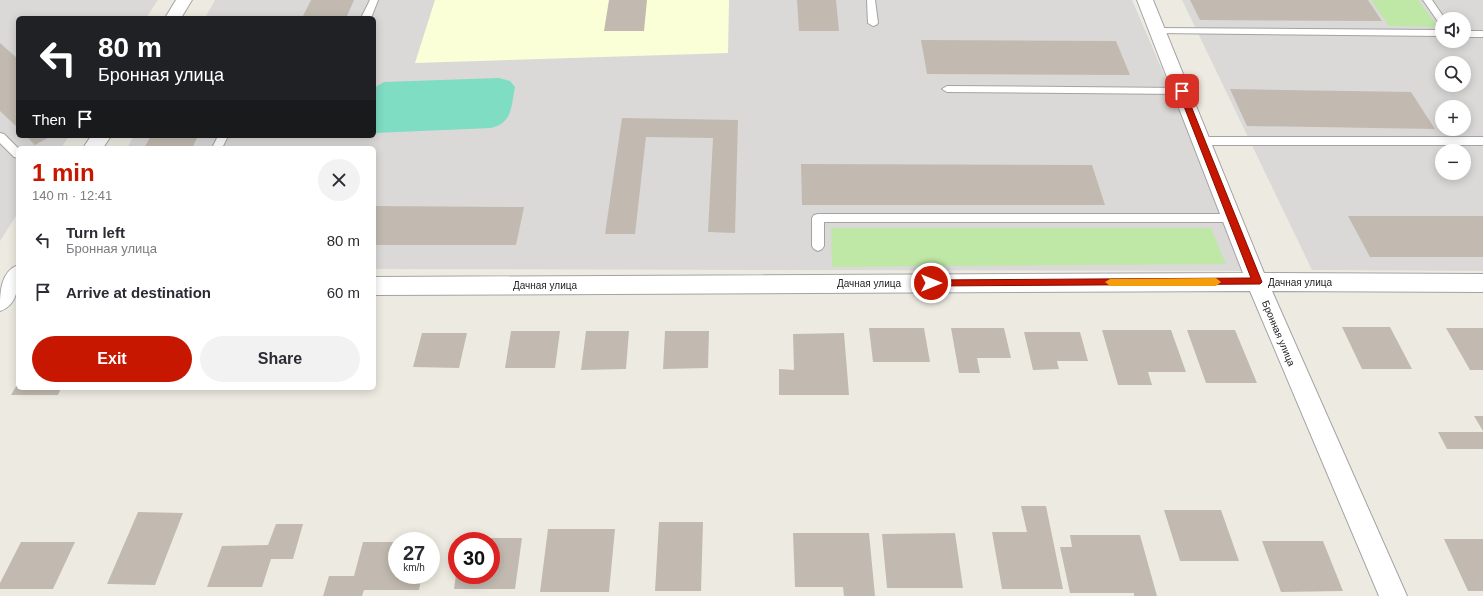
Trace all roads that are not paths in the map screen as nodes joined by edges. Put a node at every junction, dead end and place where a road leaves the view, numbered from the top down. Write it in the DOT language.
graph roads {
  1 [pos="184,0"];
  2 [pos="374,0"];
  3 [pos="871,0"];
  4 [pos="1146,0"];
  5 [pos="1427,0"];
  6 [pos="1436,12"];
  7 [pos="174,16"];
  8 [pos="367,16"];
  9 [pos="873,23"];
  10 [pos="1158,32"];
  11 [pos="1435,33"];
  12 [pos="1471,34"];
  13 [pos="1483,34"];
  14 [pos="947,89"];
  15 [pos="1182,91"];
  16 [pos="0,137"];
  17 [pos="1201,141"];
  18 [pos="1483,141"];
  19 [pos="16,152"];
  20 [pos="1232,218"];
  21 [pos="818,246"];
  22 [pos="1257,282"];
  23 [pos="1483,283"];
  24 [pos="376,286"];
  25 [pos="1393,596"];
  1 -- 7 [label="street"];
  2 -- 8 [label="lane"];
  3 -- 9 [label="lane"];
  4 -- 10 [label="street, Бронная улица"];
  5 -- 6 [label="lane"];
  10 -- 11 [label="lane"];
  10 -- 15 [label="street, Бронная улица"];
  12 -- 13 [label="lane"];
  14 -- 15 [label="lane"];
  15 -- 17 [label="street, Бронная улица"];
  16 -- 19 [label="lane"];
  17 -- 18 [label="lane"];
  17 -- 20 [label="street, Бронная улица"];
  20 -- 21 [label="lane"];
  20 -- 22 [label="street, Бронная улица"];
  22 -- 23 [label="street, Дачная улица"];
  22 -- 24 [label="street, Дачная улица"];
  22 -- 25 [label="street, Бронная улица"];
}
